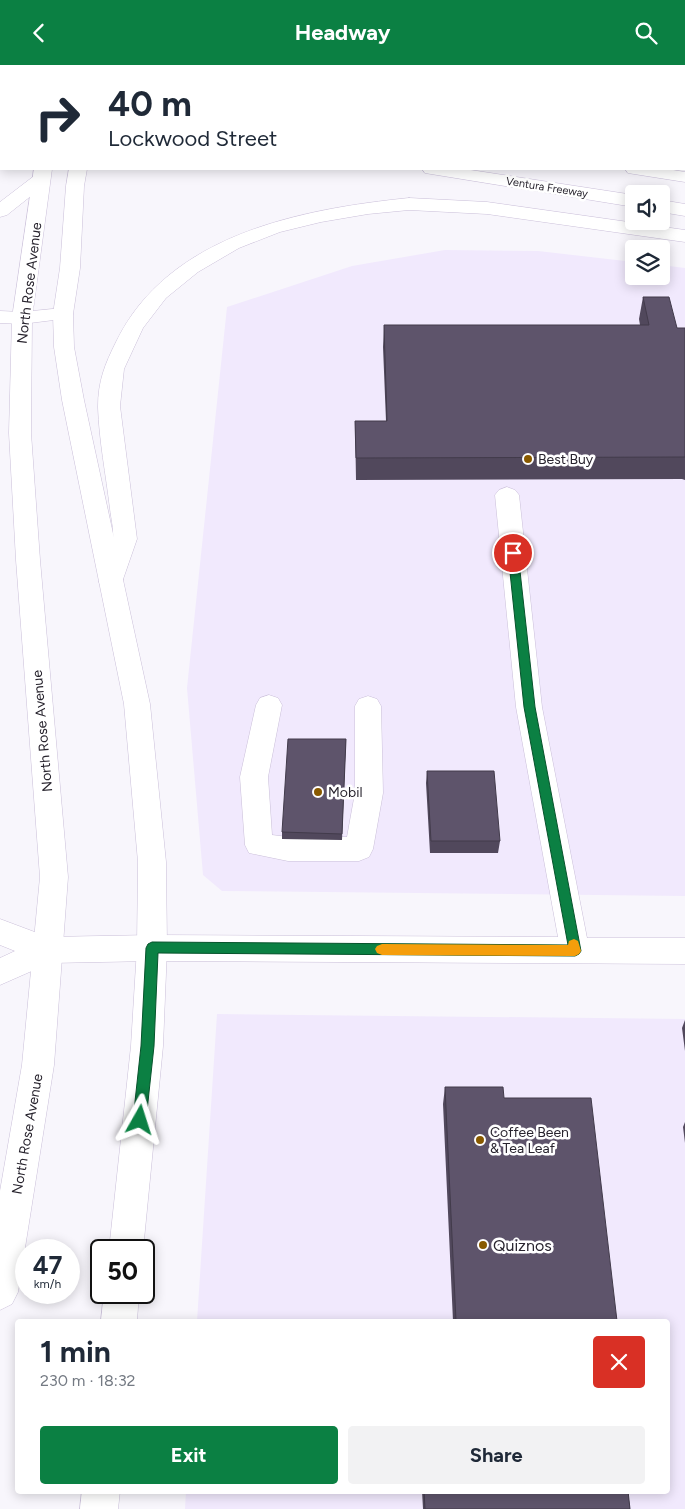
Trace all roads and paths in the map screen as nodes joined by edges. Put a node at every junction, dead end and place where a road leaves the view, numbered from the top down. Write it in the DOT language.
graph roads {
  1 [pos="437,170"];
  2 [pos="640,170"];
  3 [pos="41,174"];
  4 [pos="685,177"];
  5 [pos="77,178"];
  6 [pos="625,200"];
  7 [pos="670,208"];
  8 [pos="685,210"];
  9 [pos="0,211"];
  10 [pos="685,236"];
  11 [pos="63,314"];
  12 [pos="0,317"];
  13 [pos="22,318"];
  14 [pos="507,495"];
  15 [pos="111,582"];
  16 [pos="269,705"];
  17 [pos="368,706"];
  18 [pos="0,932"];
  19 [pos="152,948"];
  20 [pos="47,950"];
  21 [pos="575,951"];
  22 [pos="685,951"];
  23 [pos="0,972"];
  24 [pos="127,1239"];
  25 [pos="0,1292"];
  26 [pos="121,1304"];
  27 [pos="119,1319"];
  28 [pos="101,1494"];
  29 [pos="99,1509"];
  1 -- 6 [label="main road, Ventura Freeway"];
  2 -- 4 [label="main road"];
  3 -- 9 [label="main road"];
  3 -- 13 [label="main road, North Rose Avenue"];
  5 -- 11 [label="main road"];
  7 -- 8 [label="main road"];
  10 -- 15 [label="main road"];
  11 -- 13 [label="main road"];
  11 -- 15 [label="main road"];
  12 -- 13 [label="main road"];
  13 -- 20 [label="main road, North Rose Avenue"];
  14 -- 21 [label="main road"];
  15 -- 19 [label="main road"];
  16 -- 17 [label="main road"];
  18 -- 20 [label="main road"];
  19 -- 20 [label="main road"];
  19 -- 21 [label="main road"];
  19 -- 24 [label="main road"];
  20 -- 23 [label="main road"];
  20 -- 25 [label="main road, North Rose Avenue"];
  21 -- 22 [label="main road"];
  26 -- 27 [label="main road"];
  28 -- 29 [label="main road"];
}
